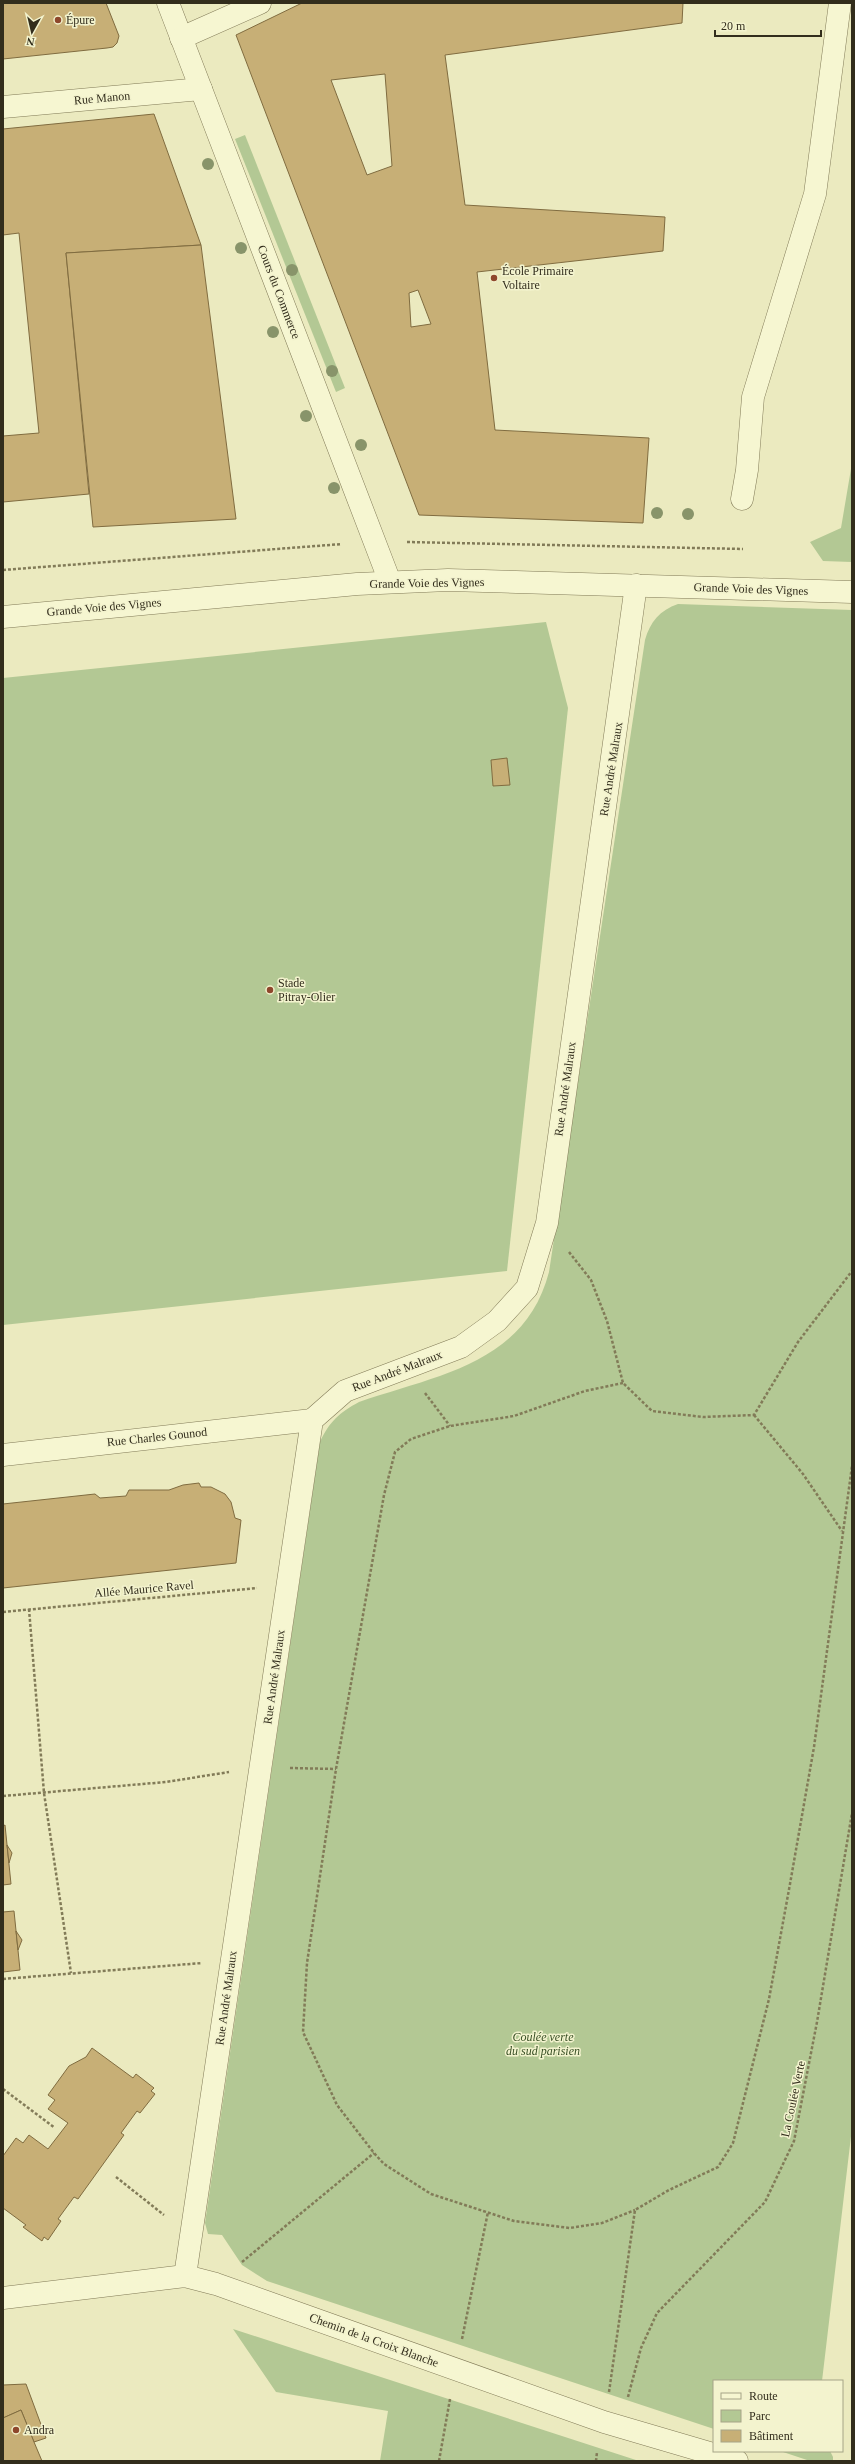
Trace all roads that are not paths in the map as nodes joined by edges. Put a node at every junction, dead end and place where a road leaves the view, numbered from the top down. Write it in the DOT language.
graph roads {
  1 [pos="168,3"];
  2 [pos="260,3"];
  3 [pos="840,3"];
  4 [pos="181,38"];
  5 [pos="201,89"];
  6 [pos="3,106"];
  7 [pos="742,498"];
  8 [pos="390,582"];
  9 [pos="636,585"];
  10 [pos="852,592"];
  11 [pos="3,617"];
  12 [pos="312,1420"];
  13 [pos="3,1455"];
  14 [pos="185,2276"];
  15 [pos="3,2298"];
  16 [pos="738,2461"];
  1 -- 4 [label="street, Cours du Commerce"];
  2 -- 4 [label="street"];
  3 -- 7 [label="street"];
  4 -- 5 [label="street, Cours du Commerce"];
  5 -- 6 [label="street, Rue Manon"];
  5 -- 8 [label="street, Cours du Commerce"];
  8 -- 9 [label="street, Grande Voie des Vignes"];
  8 -- 11 [label="street, Grande Voie des Vignes"];
  9 -- 10 [label="street, Grande Voie des Vignes"];
  9 -- 12 [label="street, Rue André Malraux"];
  12 -- 13 [label="street, Rue Charles Gounod"];
  12 -- 14 [label="street, Rue André Malraux"];
  14 -- 15 [label="street, Chemin de la Croix Blanche"];
  14 -- 16 [label="street, Chemin de la Croix Blanche"];
}
